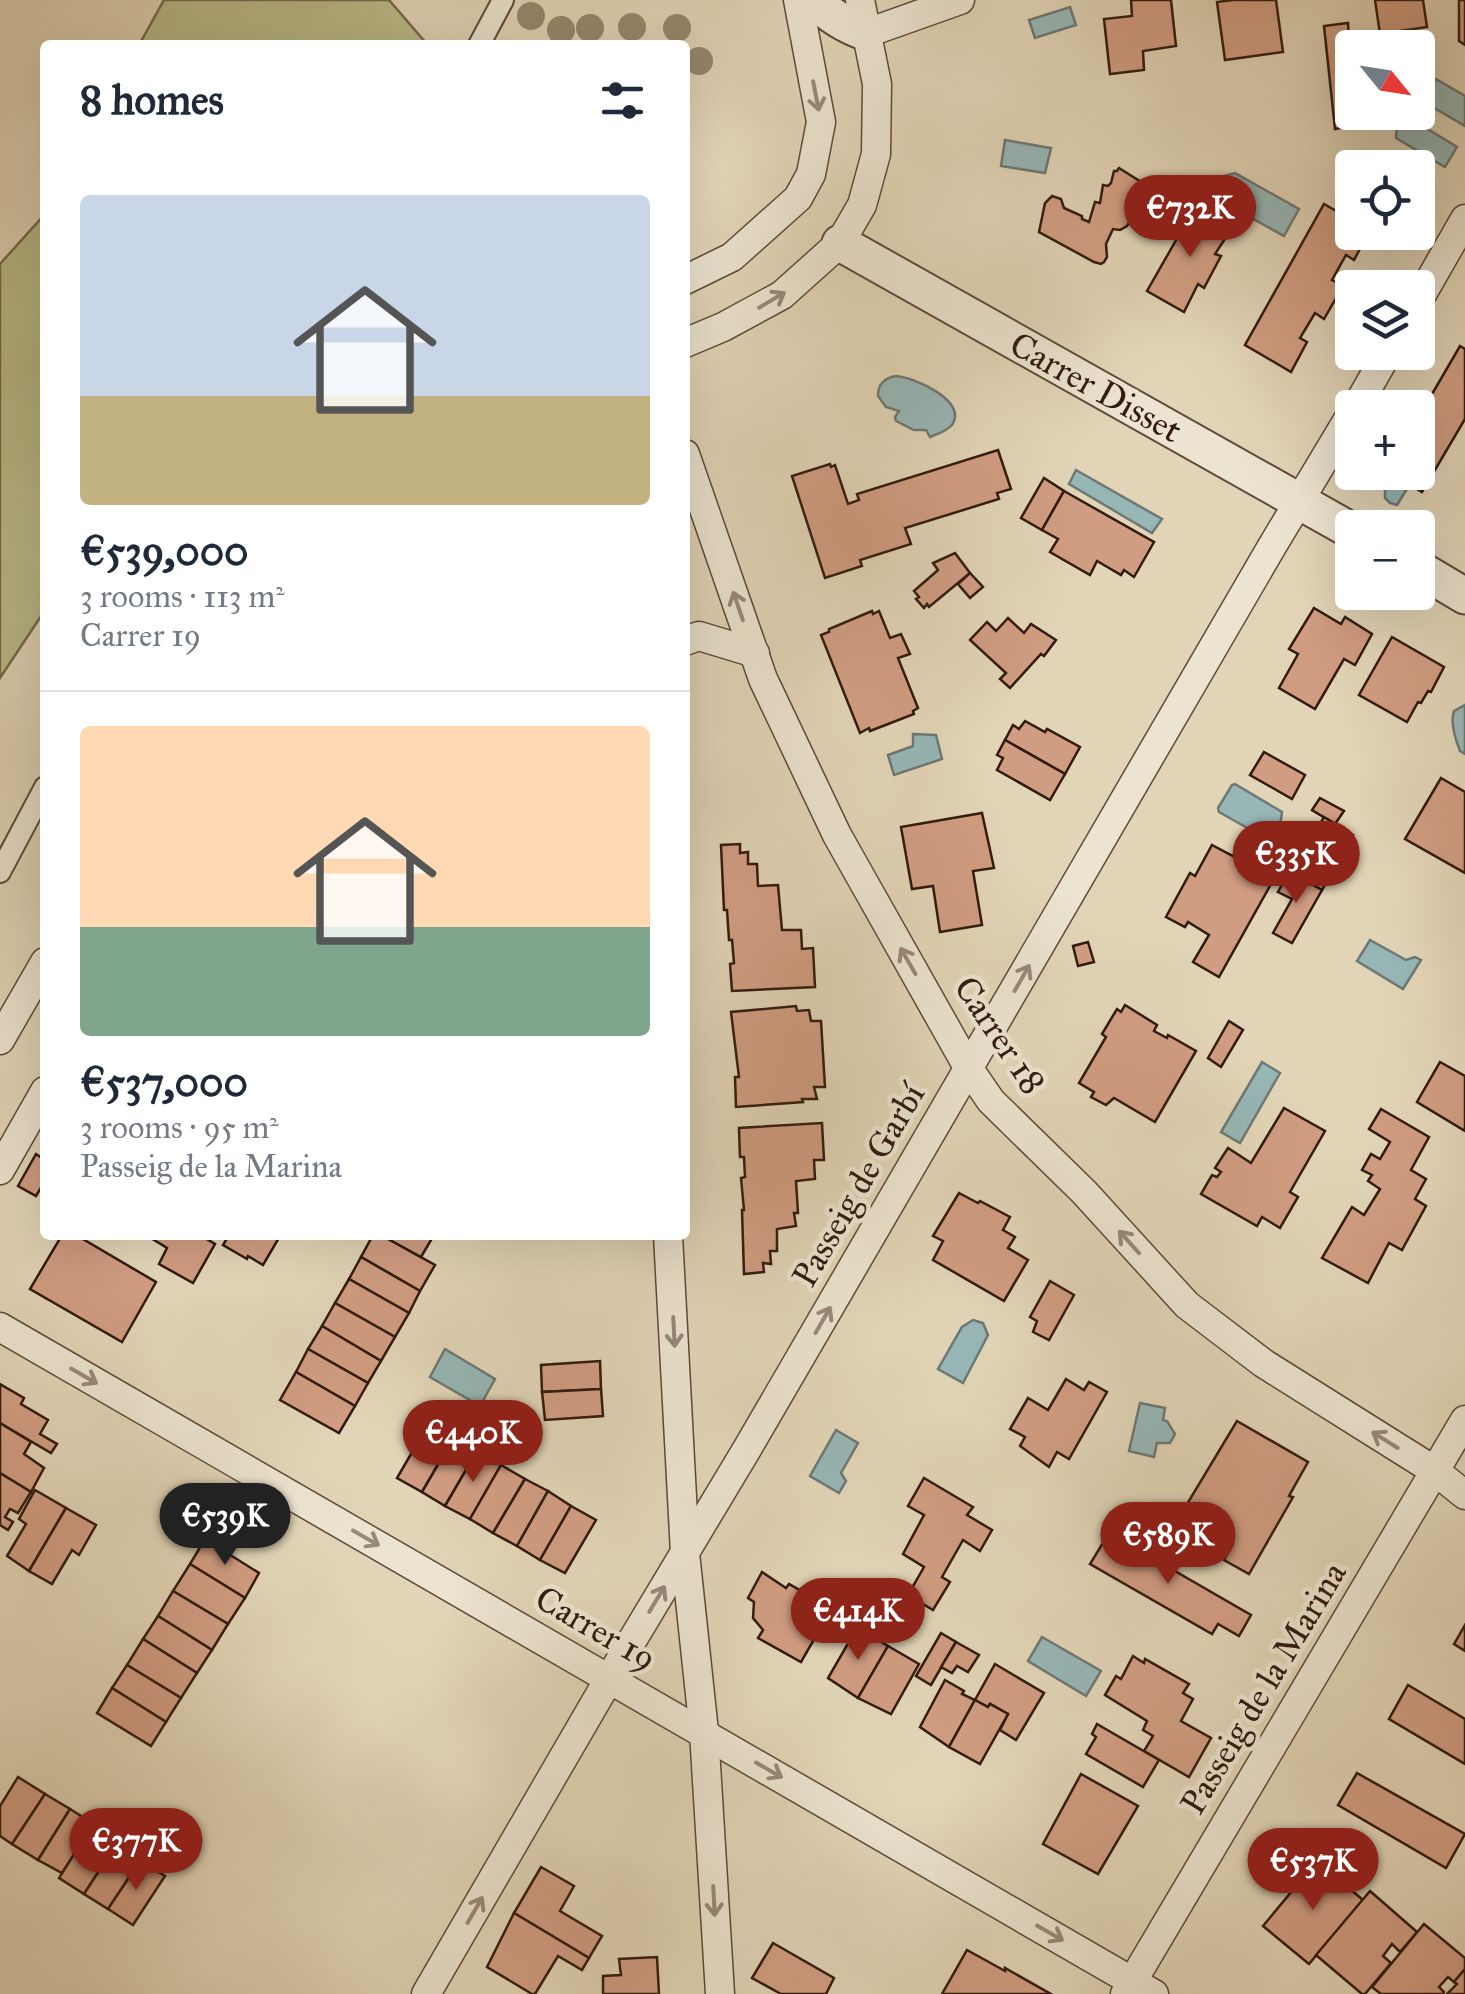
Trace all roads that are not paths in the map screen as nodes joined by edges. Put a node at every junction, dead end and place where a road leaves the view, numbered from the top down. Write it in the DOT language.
graph roads {
  1 [pos="504,0"];
  2 [pos="798,0"];
  3 [pos="814,0"];
  4 [pos="960,0"];
  5 [pos="864,16"];
  6 [pos="482,40"];
  7 [pos="1465,219"];
  8 [pos="840,243"];
  9 [pos="1435,271"];
  10 [pos="690,278"];
  11 [pos="690,340"];
  12 [pos="1335,442"];
  13 [pos="690,468"];
  14 [pos="1300,501"];
  15 [pos="1335,521"];
  16 [pos="1435,578"];
  17 [pos="1465,596"];
  18 [pos="690,639"];
  19 [pos="755,653"];
  20 [pos="40,796"];
  21 [pos="0,872"];
  22 [pos="40,971"];
  23 [pos="0,1040"];
  24 [pos="969,1069"];
  25 [pos="40,1100"];
  26 [pos="0,1170"];
  27 [pos="668,1240"];
  28 [pos="0,1327"];
  29 [pos="1465,1420"];
  30 [pos="1435,1472"];
  31 [pos="1465,1495"];
  32 [pos="686,1553"];
  33 [pos="610,1679"];
  34 [pos="704,1732"];
  35 [pos="1137,1990"];
  36 [pos="426,1994"];
  37 [pos="720,1994"];
  1 -- 6 [label="street"];
  2 -- 10 [label="street, one-way"];
  3 -- 5 [label="street"];
  4 -- 5 [label="street"];
  5 -- 8 [label="street"];
  7 -- 9 [label="street"];
  11 -- 8 [label="street, one-way"];
  8 -- 14 [label="street, Carrer Disset"];
  12 -- 14 [label="street, Passeig de Garbí"];
  19 -- 13 [label="street, Carrer 18, one-way"];
  14 -- 15 [label="street, Carrer Disset"];
  24 -- 14 [label="street, Passeig de Garbí, one-way"];
  16 -- 17 [label="street"];
  18 -- 19 [label="street"];
  24 -- 19 [label="street, Carrer 18, one-way"];
  20 -- 21 [label="street"];
  22 -- 23 [label="street"];
  30 -- 24 [label="street, Carrer 18, one-way"];
  32 -- 24 [label="street, Passeig de Garbí, one-way"];
  25 -- 26 [label="street"];
  27 -- 32 [label="street, one-way"];
  28 -- 33 [label="street, Carrer 19, one-way"];
  29 -- 30 [label="street, Passeig de la Marina"];
  30 -- 31 [label="street, Carrer 18"];
  30 -- 35 [label="street, Passeig de la Marina"];
  33 -- 32 [label="street, Passeig de Garbí, one-way"];
  32 -- 34 [label="street"];
  33 -- 34 [label="street, Carrer 19"];
  36 -- 33 [label="street, Passeig de Garbí, one-way"];
  34 -- 35 [label="street, Carrer 19, one-way"];
  34 -- 37 [label="street, one-way"];
}
